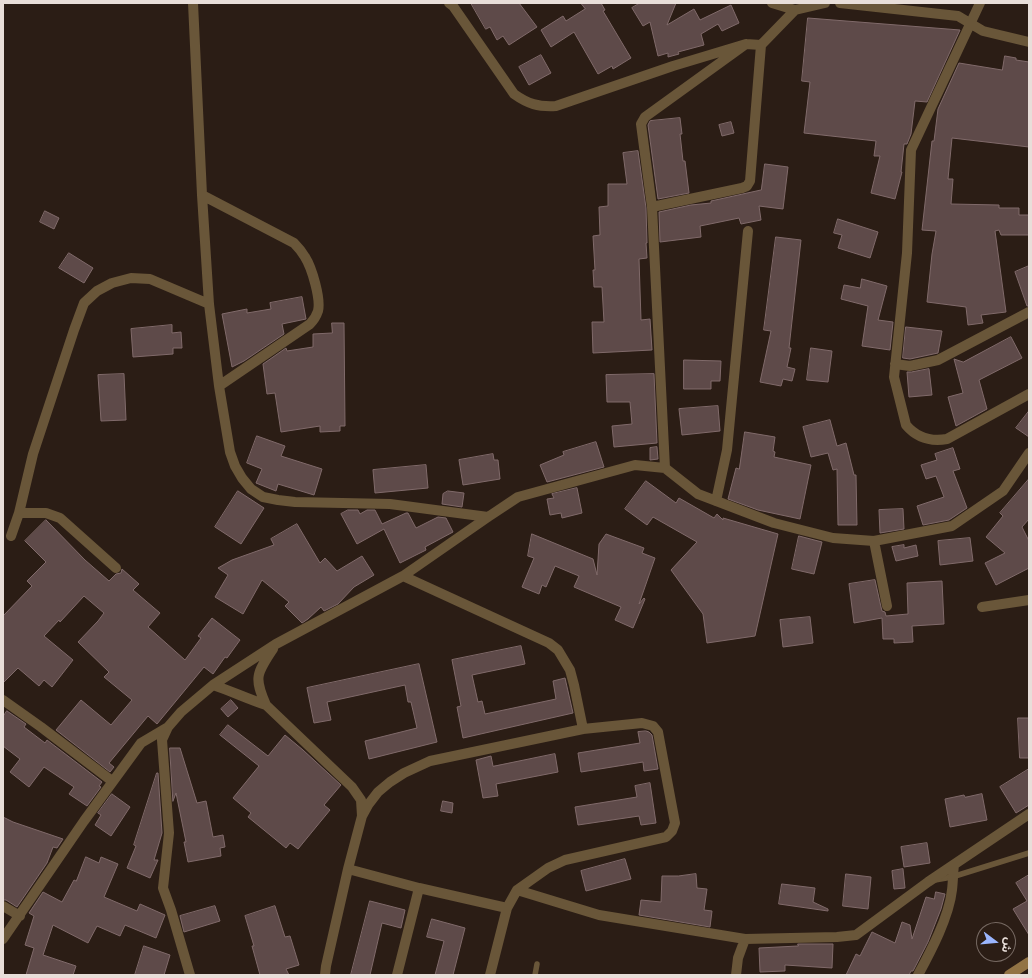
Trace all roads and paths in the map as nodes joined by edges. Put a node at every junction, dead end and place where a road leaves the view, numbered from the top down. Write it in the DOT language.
graph roads {
  1 [pos="193,3"];
  2 [pos="449,3"];
  3 [pos="772,3"];
  4 [pos="825,3"];
  5 [pos="840,3"];
  6 [pos="980,3"];
  7 [pos="795,10"];
  8 [pos="971,24"];
  9 [pos="1029,42"];
  10 [pos="746,44"];
  11 [pos="761,45"];
  12 [pos="202,195"];
  13 [pos="652,207"];
  14 [pos="748,231"];
  15 [pos="209,304"];
  16 [pos="1029,312"];
  17 [pos="895,364"];
  18 [pos="219,386"];
  19 [pos="1029,394"];
  20 [pos="1029,453"];
  21 [pos="665,468"];
  22 [pos="716,501"];
  23 [pos="19,513"];
  24 [pos="488,517"];
  25 [pos="11,536"];
  26 [pos="874,540"];
  27 [pos="116,568"];
  28 [pos="404,576"];
  29 [pos="1029,600"];
  30 [pos="887,606"];
  31 [pos="982,608"];
  32 [pos="276,644"];
  33 [pos="213,686"];
  34 [pos="3,700"];
  35 [pos="266,705"];
  36 [pos="168,727"];
  37 [pos="583,728"];
  38 [pos="112,781"];
  39 [pos="1029,814"];
  40 [pos="362,816"];
  41 [pos="1029,853"];
  42 [pos="954,865"];
  43 [pos="348,869"];
  44 [pos="952,877"];
  45 [pos="928,882"];
  46 [pos="419,888"];
  47 [pos="517,890"];
  48 [pos="3,906"];
  49 [pos="507,908"];
  50 [pos="20,916"];
  51 [pos="3,939"];
  52 [pos="745,939"];
  53 [pos="1029,962"];
  54 [pos="537,964"];
  55 [pos="190,975"];
  56 [pos="325,975"];
  57 [pos="397,975"];
  58 [pos="490,975"];
  59 [pos="535,975"];
  60 [pos="736,975"];
  61 [pos="918,975"];
  62 [pos="1009,975"];
  1 -- 12 [label="street"];
  2 -- 10 [label="street"];
  3 -- 7 [label="street"];
  4 -- 7 [label="street"];
  5 -- 8 [label="street"];
  6 -- 8 [label="street"];
  7 -- 11 [label="street"];
  8 -- 9 [label="street"];
  8 -- 17 [label="street"];
  10 -- 11 [label="street"];
  10 -- 13 [label="street"];
  11 -- 13 [label="street"];
  12 -- 15 [label="street"];
  12 -- 18 [label="street"];
  13 -- 21 [label="street"];
  14 -- 22 [label="street"];
  15 -- 18 [label="street"];
  15 -- 23 [label="street"];
  16 -- 17 [label="street"];
  17 -- 19 [label="street"];
  18 -- 24 [label="street"];
  20 -- 26 [label="street"];
  21 -- 22 [label="street"];
  21 -- 24 [label="street"];
  22 -- 26 [label="street"];
  23 -- 25 [label="street"];
  23 -- 27 [label="street"];
  24 -- 28 [label="street"];
  26 -- 30 [label="street"];
  28 -- 32 [label="street"];
  28 -- 37 [label="street"];
  29 -- 31 [label="street"];
  32 -- 33 [label="street"];
  32 -- 35 [label="street"];
  33 -- 35 [label="street"];
  33 -- 36 [label="street"];
  34 -- 38 [label="street"];
  35 -- 40 [label="street"];
  36 -- 38 [label="street"];
  36 -- 55 [label="street"];
  37 -- 40 [label="street"];
  37 -- 47 [label="street"];
  38 -- 50 [label="street"];
  39 -- 42 [label="street"];
  40 -- 43 [label="street"];
  41 -- 44 [label="lane"];
  42 -- 44 [label="street"];
  42 -- 45 [label="street"];
  43 -- 46 [label="street"];
  43 -- 56 [label="street"];
  44 -- 45 [label="lane"];
  44 -- 61 [label="street"];
  45 -- 52 [label="street"];
  46 -- 49 [label="street"];
  46 -- 57 [label="street"];
  47 -- 49 [label="street"];
  47 -- 52 [label="street"];
  48 -- 50 [label="street"];
  49 -- 58 [label="street"];
  50 -- 51 [label="street"];
  52 -- 60 [label="street"];
  53 -- 62 [label="main road"];
  54 -- 59 [label="lane"];
}
